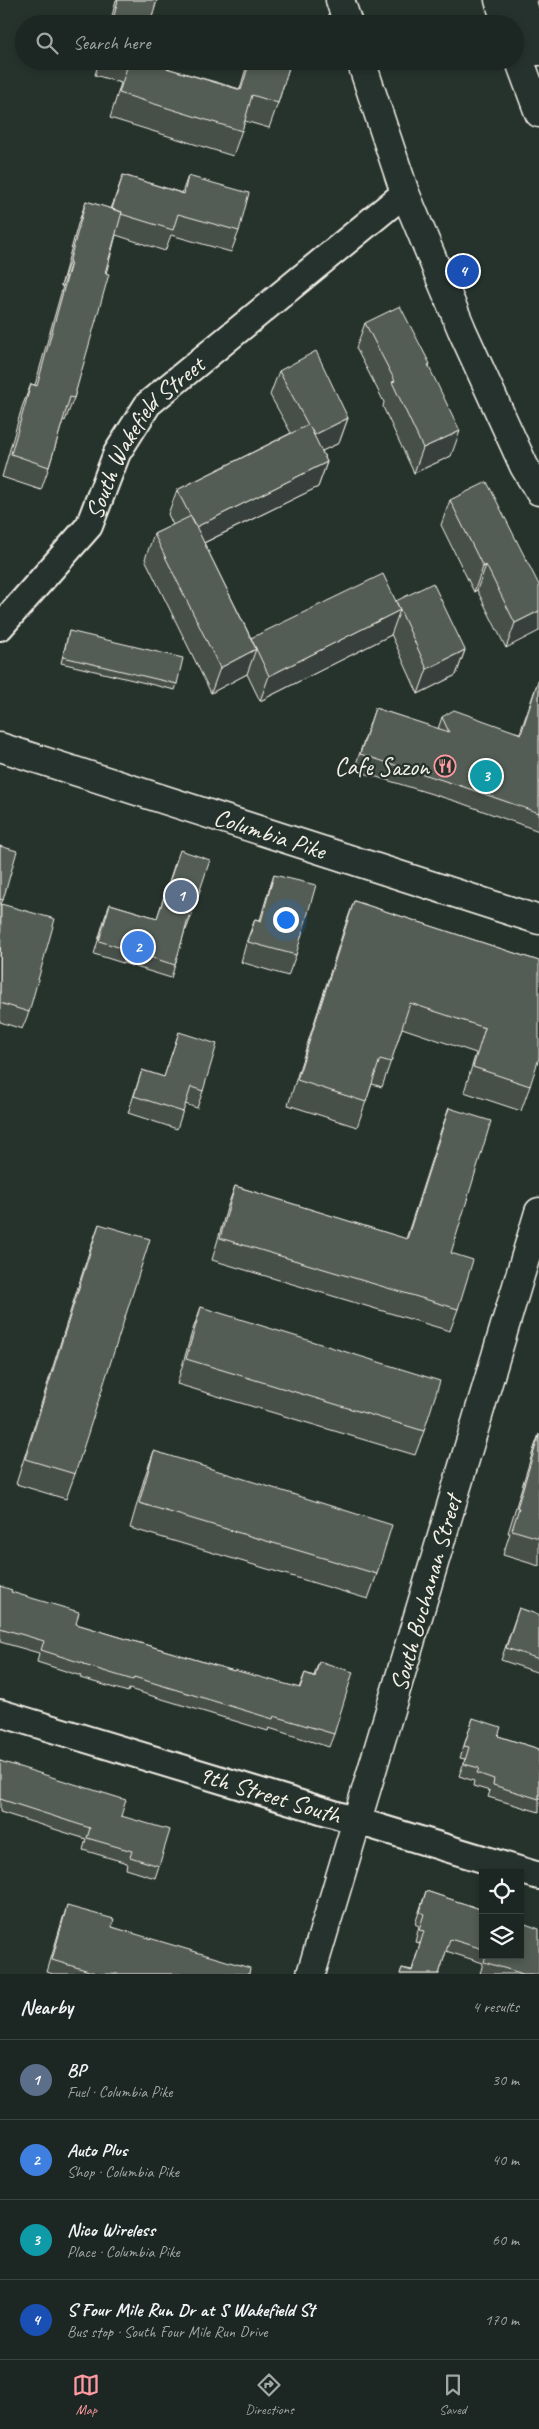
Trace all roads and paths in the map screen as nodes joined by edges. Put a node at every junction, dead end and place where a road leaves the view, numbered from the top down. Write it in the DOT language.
graph roads {
  1 [pos="340,0"];
  2 [pos="499,0"];
  3 [pos="521,0"];
  4 [pos="345,15"];
  5 [pos="504,15"];
  6 [pos="539,51"];
  7 [pos="364,70"];
  8 [pos="523,70"];
  9 [pos="539,114"];
  10 [pos="405,193"];
  11 [pos="539,491"];
  12 [pos="0,627"];
  13 [pos="0,746"];
  14 [pos="539,920"];
  15 [pos="539,1212"];
  16 [pos="0,1713"];
  17 [pos="358,1820"];
  18 [pos="539,1876"];
  19 [pos="311,1974"];
  1 -- 4 [label="street"];
  2 -- 5 [label="street"];
  3 -- 6 [label="street"];
  7 -- 10 [label="street"];
  8 -- 9 [label="street"];
  10 -- 11 [label="street"];
  10 -- 12 [label="street, South Wakefield Street"];
  13 -- 14 [label="street, Columbia Pike"];
  15 -- 17 [label="street, South Buchanan Street"];
  16 -- 17 [label="street, 9th Street South"];
  17 -- 18 [label="street, 9th Street South"];
  17 -- 19 [label="street, South Buchanan Street"];
}
